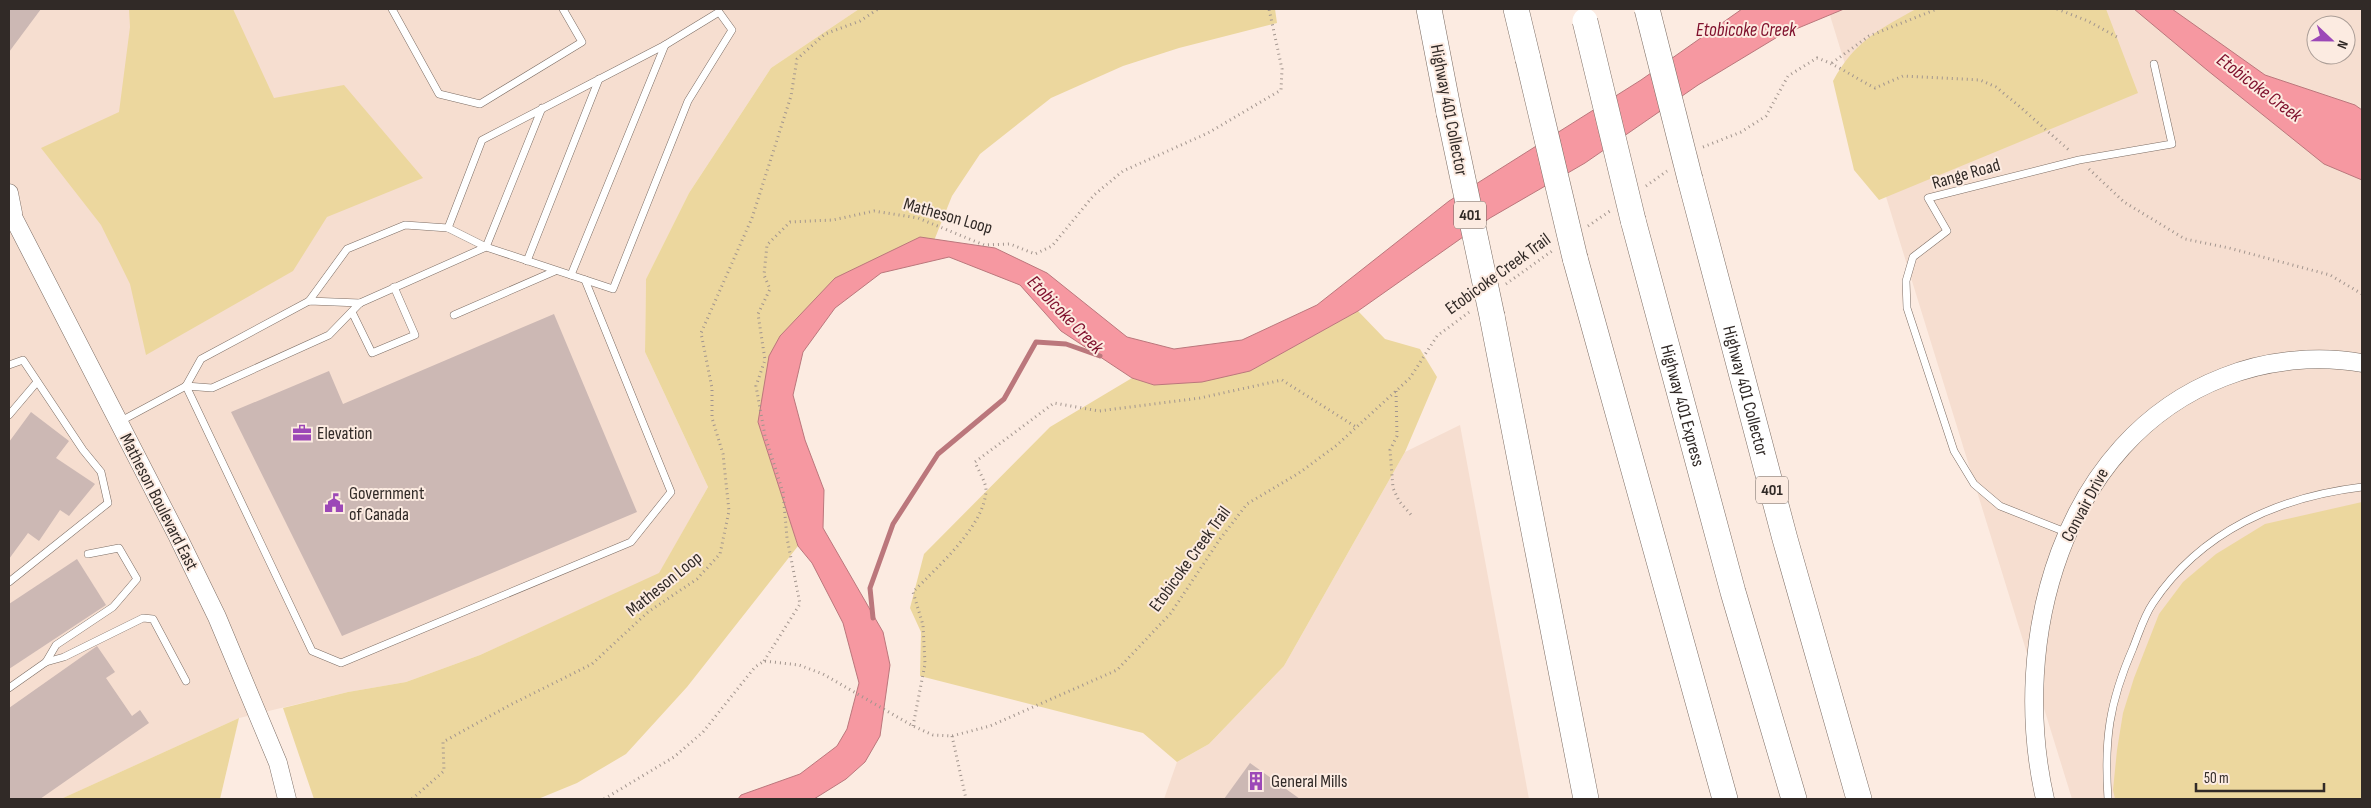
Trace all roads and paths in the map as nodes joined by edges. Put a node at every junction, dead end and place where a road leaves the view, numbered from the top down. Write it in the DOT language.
graph roads {
  1 [pos="392,9"];
  2 [pos="563,9"];
  3 [pos="878,9"];
  4 [pos="1269,9"];
  5 [pos="1428,9"];
  6 [pos="1516,9"];
  7 [pos="1647,9"];
  8 [pos="1937,9"];
  9 [pos="2057,9"];
  10 [pos="1584,15"];
  11 [pos="2117,37"];
  12 [pos="665,45"];
  13 [pos="1832,63"];
  14 [pos="2154,64"];
  15 [pos="600,78"];
  16 [pos="542,108"];
  17 [pos="1766,116"];
  18 [pos="1701,148"];
  19 [pos="1680,175"];
  20 [pos="1638,192"];
  21 [pos="9,193"];
  22 [pos="11,211"];
  23 [pos="1624,214"];
  24 [pos="448,228"];
  25 [pos="1582,230"];
  26 [pos="486,247"];
  27 [pos="1567,252"];
  28 [pos="527,262"];
  29 [pos="555,271"];
  30 [pos="570,274"];
  31 [pos="585,280"];
  32 [pos="1505,285"];
  33 [pos="394,287"];
  34 [pos="309,301"];
  35 [pos="360,304"];
  36 [pos="352,312"];
  37 [pos="1484,312"];
  38 [pos="454,316"];
  39 [pos="2362,363"];
  40 [pos="9,365"];
  41 [pos="37,382"];
  42 [pos="186,386"];
  43 [pos="1396,391"];
  44 [pos="9,415"];
  45 [pos="118,422"];
  46 [pos="1356,427"];
  47 [pos="2362,487"];
  48 [pos="1413,517"];
  49 [pos="2068,533"];
  50 [pos="88,554"];
  51 [pos="9,582"];
  52 [pos="764,661"];
  53 [pos="46,662"];
  54 [pos="186,681"];
  55 [pos="9,688"];
  56 [pos="913,726"];
  57 [pos="952,736"];
  58 [pos="287,799"];
  59 [pos="412,799"];
  60 [pos="604,799"];
  61 [pos="966,799"];
  62 [pos="1586,799"];
  63 [pos="1725,799"];
  64 [pos="1794,799"];
  65 [pos="1859,799"];
  66 [pos="2045,799"];
  67 [pos="2108,799"];
  1 -- 2 [label="lane"];
  3 -- 59 [label="path, Matheson Loop"];
  4 -- 52 [label="path, Matheson Loop"];
  5 -- 37 [label="highway, Highway 401 Collector / 401, bridge"];
  6 -- 27 [label="highway, bridge"];
  7 -- 19 [label="highway, Highway 401 Collector / 401, bridge"];
  8 -- 13 [label="path"];
  9 -- 11 [label="path"];
  10 -- 23 [label="highway, Highway 401 Express, bridge"];
  12 -- 15 [label="lane"];
  12 -- 30 [label="lane"];
  12 -- 31 [label="lane"];
  14 -- 49 [label="lane, Range Road"];
  15 -- 16 [label="lane"];
  15 -- 28 [label="lane"];
  16 -- 24 [label="lane"];
  16 -- 26 [label="lane"];
  17 -- 18 [label="path"];
  19 -- 20 [label="path"];
  19 -- 65 [label="highway, Highway 401 Collector / 401"];
  21 -- 22 [label="street, Matheson Boulevard East"];
  22 -- 45 [label="street, Matheson Boulevard East"];
  23 -- 25 [label="path"];
  23 -- 64 [label="highway, Highway 401 Express"];
  24 -- 26 [label="lane"];
  24 -- 34 [label="lane"];
  26 -- 28 [label="lane"];
  26 -- 33 [label="lane"];
  27 -- 32 [label="path, Etobicoke Creek Trail"];
  27 -- 63 [label="highway"];
  28 -- 29 [label="lane"];
  29 -- 30 [label="lane"];
  29 -- 38 [label="lane"];
  30 -- 31 [label="lane"];
  31 -- 42 [label="lane"];
  33 -- 35 [label="lane"];
  33 -- 36 [label="lane"];
  34 -- 35 [label="lane"];
  34 -- 42 [label="lane"];
  35 -- 36 [label="lane"];
  36 -- 42 [label="lane"];
  37 -- 43 [label="path, Etobicoke Creek Trail"];
  37 -- 62 [label="highway, Highway 401 Collector / 401"];
  39 -- 49 [label="street, Convair Drive"];
  40 -- 41 [label="lane"];
  41 -- 44 [label="lane"];
  41 -- 51 [label="lane"];
  42 -- 45 [label="lane"];
  43 -- 46 [label="path, Etobicoke Creek Trail"];
  43 -- 48 [label="path"];
  45 -- 58 [label="street, Matheson Boulevard East"];
  46 -- 56 [label="path"];
  46 -- 57 [label="path, Etobicoke Creek Trail"];
  47 -- 67 [label="lane"];
  49 -- 66 [label="street, Convair Drive"];
  50 -- 53 [label="lane"];
  52 -- 56 [label="path, Etobicoke Creek Trail"];
  52 -- 60 [label="path"];
  53 -- 54 [label="lane"];
  53 -- 55 [label="lane"];
  56 -- 57 [label="path, Etobicoke Creek Trail"];
  57 -- 61 [label="path"];
}
